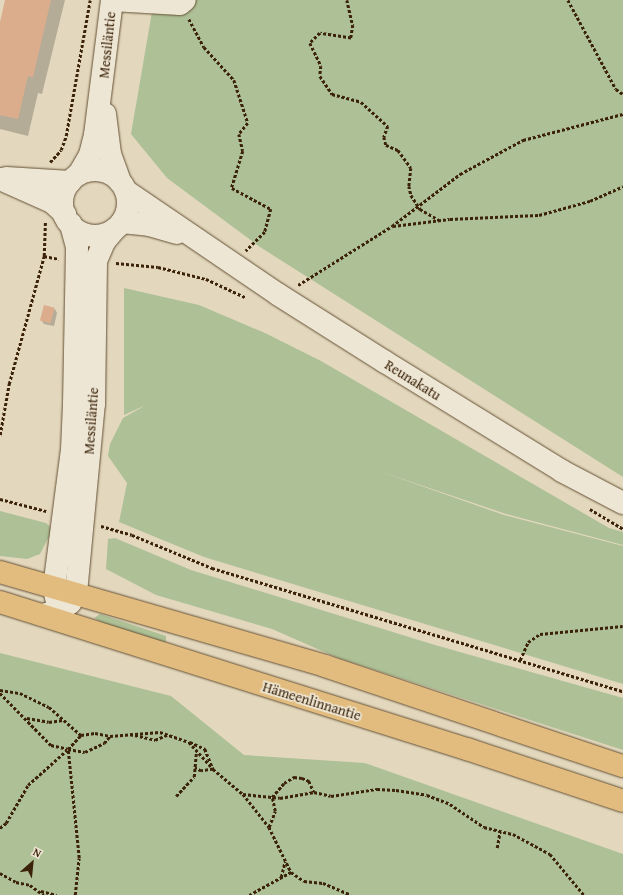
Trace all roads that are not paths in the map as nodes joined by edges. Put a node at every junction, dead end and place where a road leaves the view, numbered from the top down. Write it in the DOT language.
graph roads {
  1 [pos="112,0"];
  2 [pos="182,2"];
  3 [pos="102,91"];
  4 [pos="0,178"];
  5 [pos="75,178"];
  6 [pos="123,186"];
  7 [pos="42,188"];
  8 [pos="68,219"];
  9 [pos="118,226"];
  10 [pos="209,248"];
  11 [pos="86,261"];
  12 [pos="623,503"];
  13 [pos="0,572"];
  14 [pos="54,588"];
  15 [pos="76,593"];
  16 [pos="0,602"];
  17 [pos="58,617"];
  18 [pos="623,766"];
  19 [pos="623,801"];
  1 -- 2 [label="street"];
  1 -- 3 [label="street, Messiläntie"];
  3 -- 5 [label="street, Messiläntie"];
  3 -- 6 [label="street, Messiläntie"];
  4 -- 7 [label="street"];
  5 -- 6 [label="street"];
  5 -- 7 [label="street"];
  5 -- 8 [label="street"];
  6 -- 9 [label="street"];
  6 -- 10 [label="street, Reunakatu"];
  7 -- 8 [label="street"];
  8 -- 9 [label="street"];
  8 -- 11 [label="street, Messiläntie"];
  9 -- 10 [label="street, Reunakatu"];
  9 -- 11 [label="street, Messiläntie"];
  10 -- 12 [label="street, Reunakatu"];
  11 -- 14 [label="street, Messiläntie"];
  11 -- 15 [label="street, Messiläntie"];
  13 -- 14 [label="main road"];
  14 -- 15 [label="main road"];
  14 -- 17 [label="street, Messiläntie"];
  15 -- 17 [label="street"];
  15 -- 18 [label="main road"];
  16 -- 17 [label="main road, Hämeenlinnantie"];
  17 -- 19 [label="main road, Hämeenlinnantie"];
}
